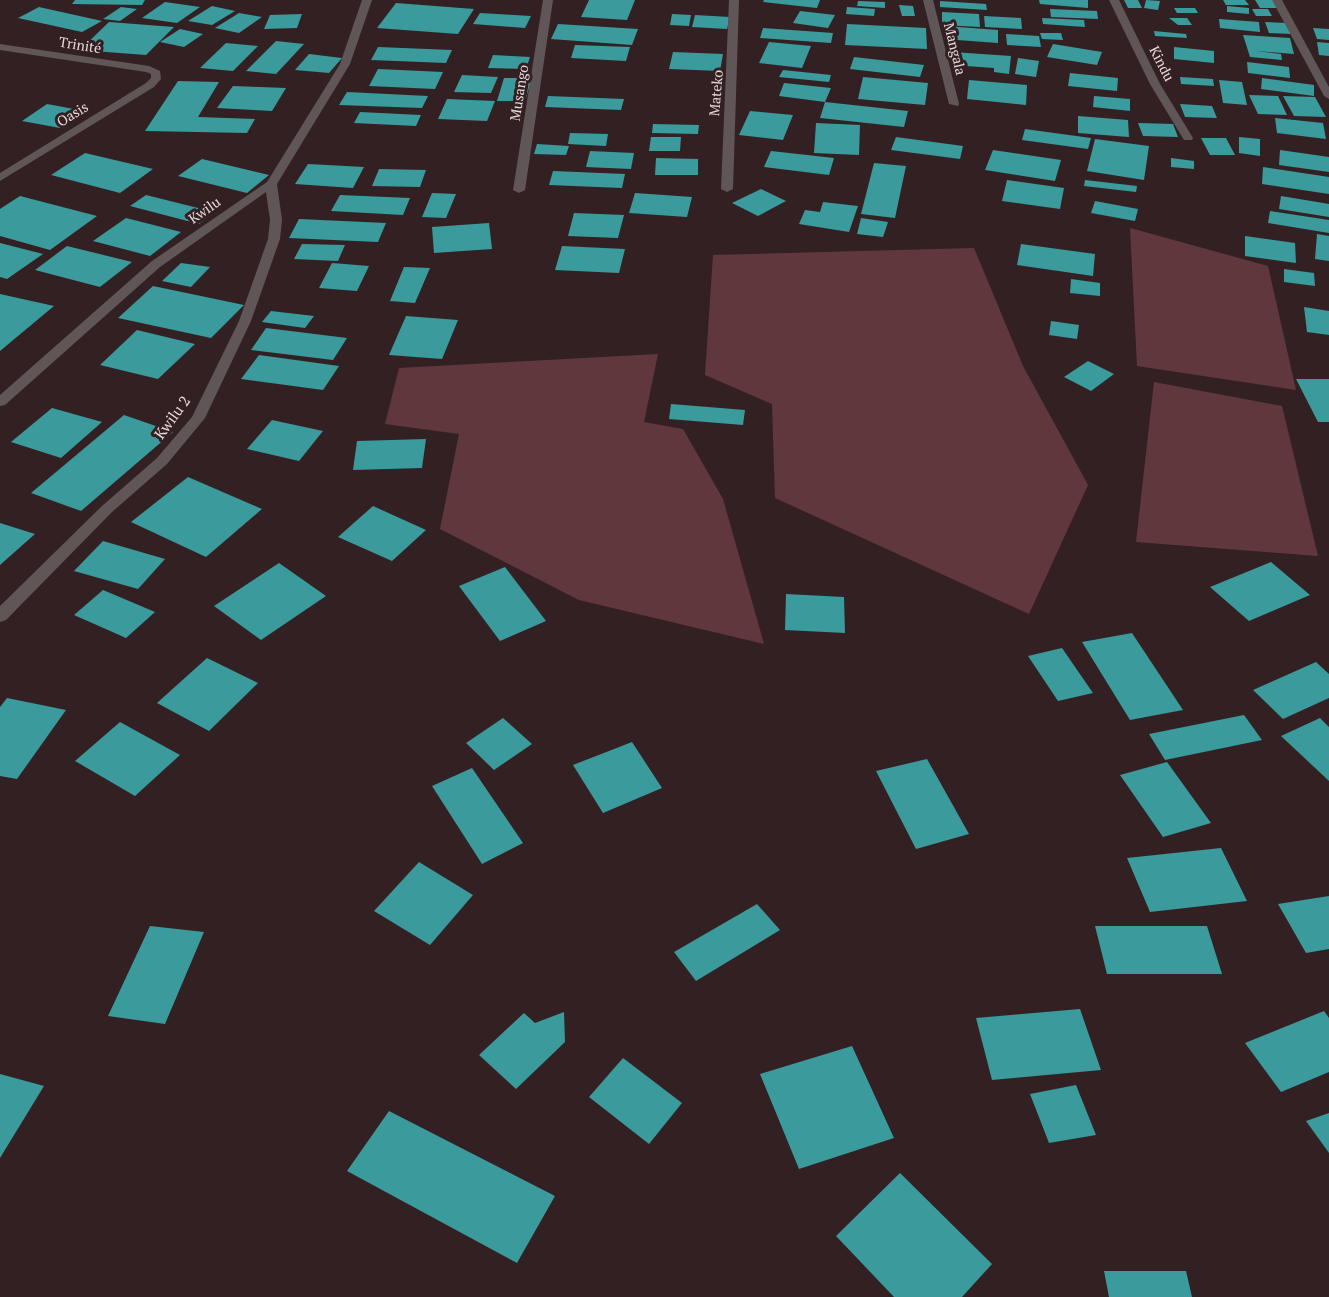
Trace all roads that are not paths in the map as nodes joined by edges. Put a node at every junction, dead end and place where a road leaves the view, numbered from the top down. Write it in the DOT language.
graph roads {
  1 [pos="367,0"];
  2 [pos="548,0"];
  3 [pos="734,0"];
  4 [pos="928,0"];
  5 [pos="1114,0"];
  6 [pos="1277,0"];
  7 [pos="0,47"];
  8 [pos="156,73"];
  9 [pos="1329,96"];
  10 [pos="954,104"];
  11 [pos="1188,138"];
  12 [pos="0,178"];
  13 [pos="271,184"];
  14 [pos="727,189"];
  15 [pos="519,190"];
  16 [pos="0,402"];
  17 [pos="0,616"];
  1 -- 13 [label="street, Kwilu"];
  2 -- 15 [label="street, Musango"];
  3 -- 14 [label="street, Mateko"];
  4 -- 10 [label="street, Mangala"];
  5 -- 11 [label="street, Kindu"];
  6 -- 9 [label="street"];
  7 -- 8 [label="street, Trinité"];
  8 -- 12 [label="street, Oasis"];
  13 -- 16 [label="street, Kwilu"];
  13 -- 17 [label="street, Kwilu 2"];
}
